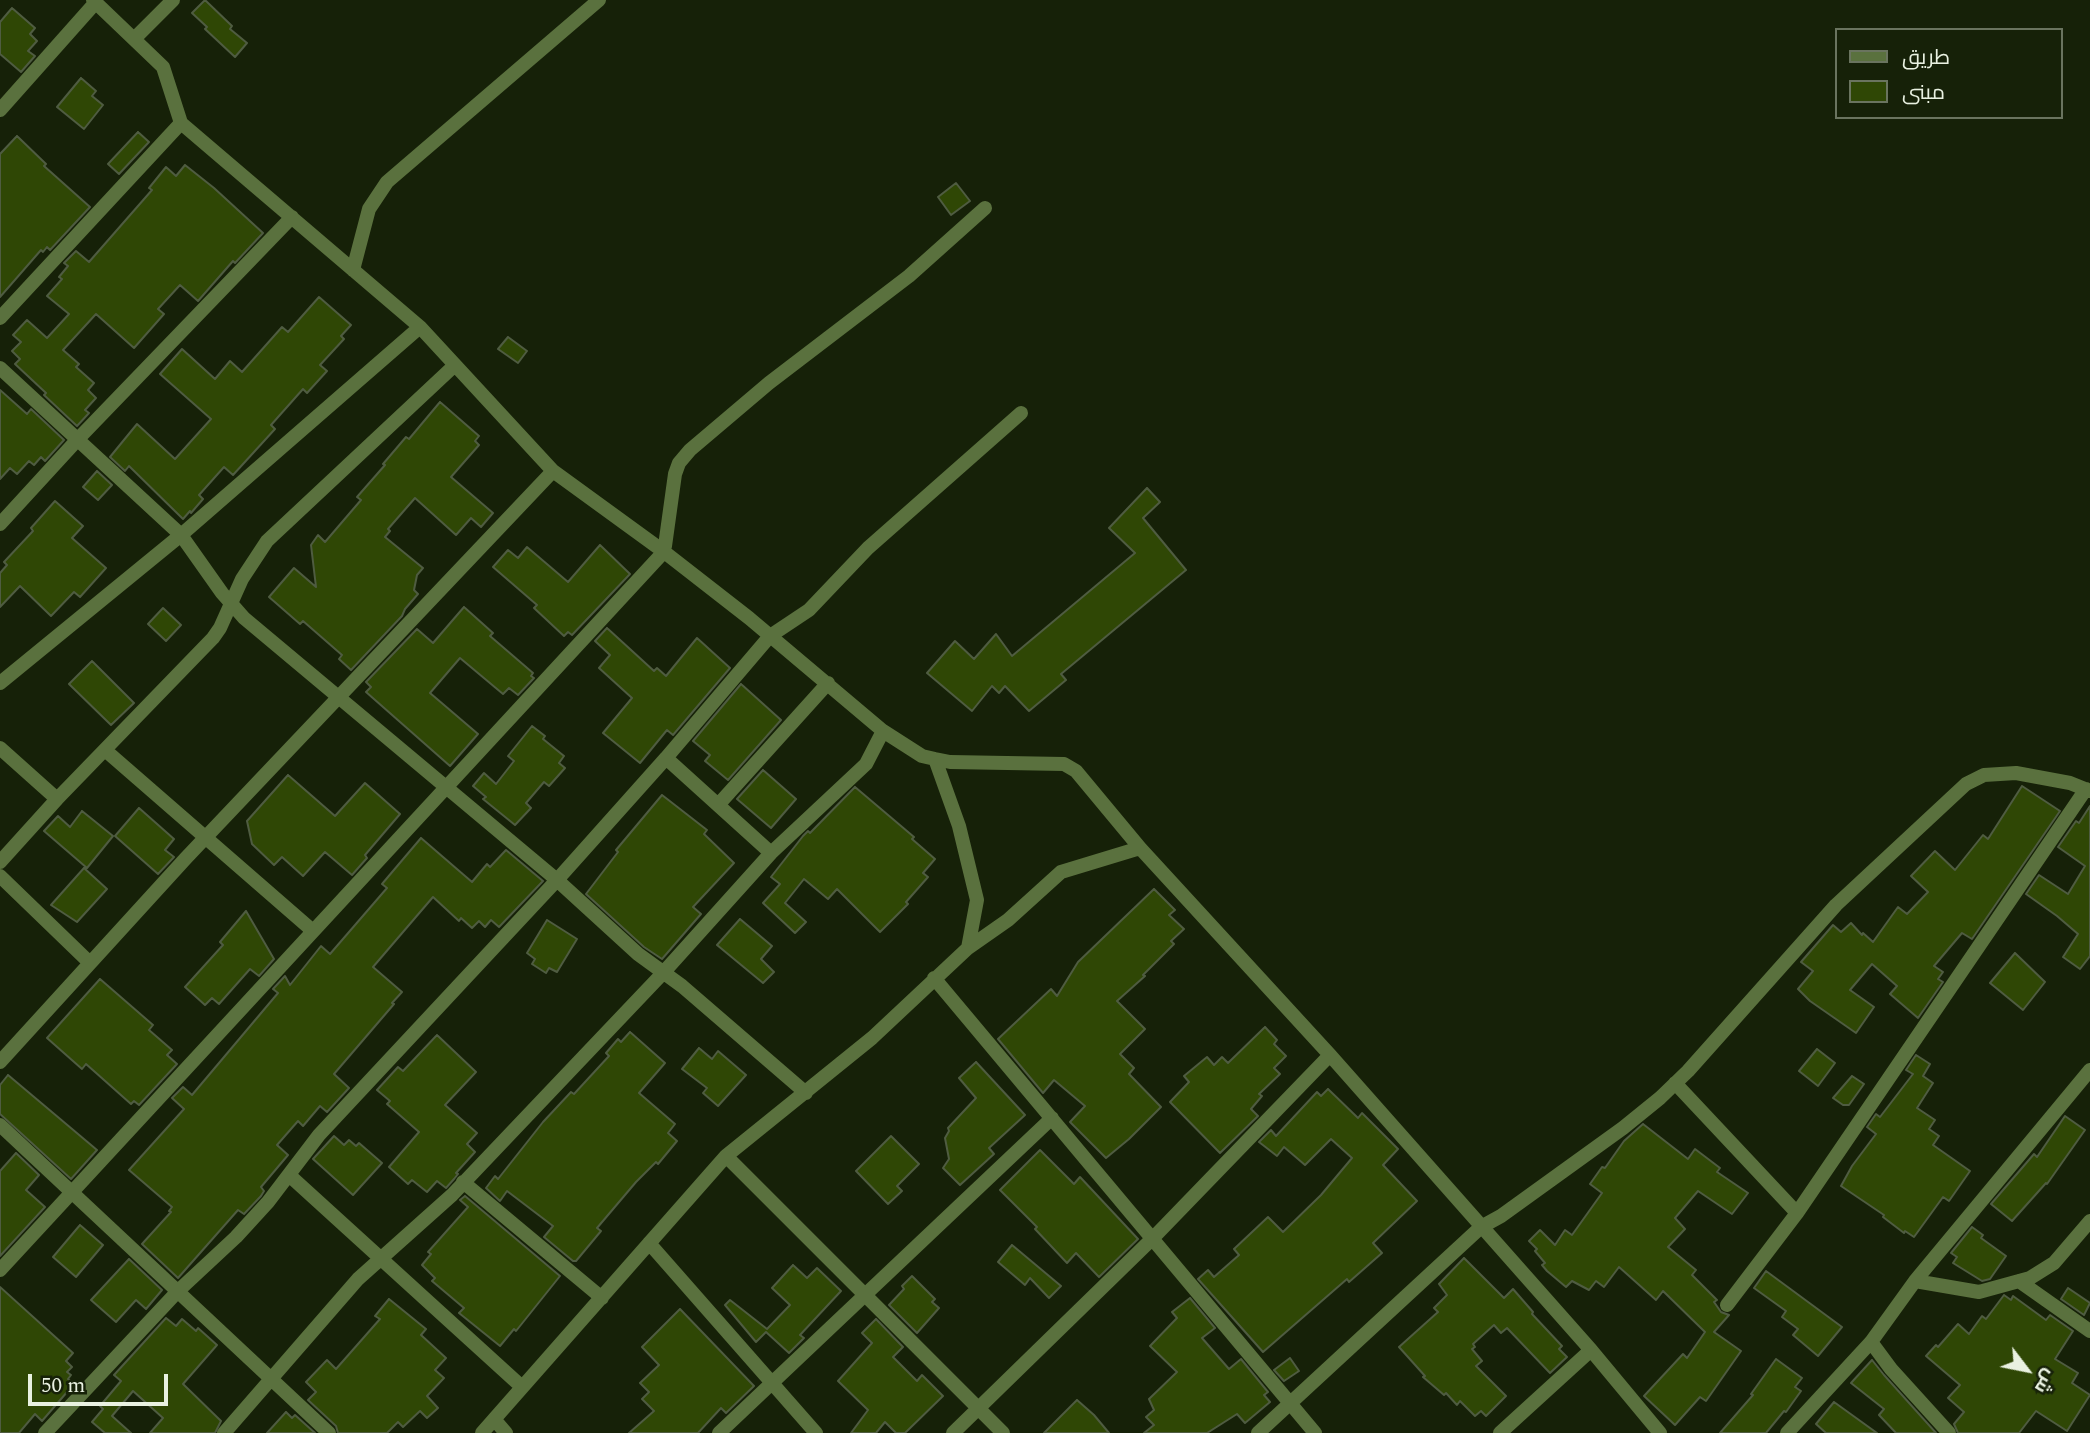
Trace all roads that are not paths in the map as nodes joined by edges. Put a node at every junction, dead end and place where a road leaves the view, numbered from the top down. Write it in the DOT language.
graph roads {
  1 [pos="173,0"];
  2 [pos="599,0"];
  3 [pos="95,1"];
  4 [pos="134,39"];
  5 [pos="0,110"];
  6 [pos="181,123"];
  7 [pos="985,208"];
  8 [pos="292,217"];
  9 [pos="353,270"];
  10 [pos="0,318"];
  11 [pos="420,327"];
  12 [pos="455,365"];
  13 [pos="0,368"];
  14 [pos="1021,413"];
  15 [pos="78,439"];
  16 [pos="553,471"];
  17 [pos="0,524"];
  18 [pos="181,535"];
  19 [pos="663,551"];
  20 [pos="231,603"];
  21 [pos="770,636"];
  22 [pos="0,683"];
  23 [pos="828,683"];
  24 [pos="339,696"];
  25 [pos="883,731"];
  26 [pos="0,748"];
  27 [pos="105,750"];
  28 [pos="666,758"];
  29 [pos="935,759"];
  30 [pos="447,787"];
  31 [pos="2088,790"];
  32 [pos="57,799"];
  33 [pos="718,805"];
  34 [pos="206,836"];
  35 [pos="1140,848"];
  36 [pos="771,853"];
  37 [pos="0,862"];
  38 [pos="0,876"];
  39 [pos="556,880"];
  40 [pos="313,931"];
  41 [pos="968,948"];
  42 [pos="90,963"];
  43 [pos="663,973"];
  44 [pos="934,978"];
  45 [pos="1330,1055"];
  46 [pos="0,1062"];
  47 [pos="2090,1070"];
  48 [pos="1675,1083"];
  49 [pos="806,1093"];
  50 [pos="1052,1118"];
  51 [pos="0,1125"];
  52 [pos="726,1156"];
  53 [pos="289,1175"];
  54 [pos="463,1182"];
  55 [pos="72,1192"];
  56 [pos="1797,1213"];
  57 [pos="2090,1221"];
  58 [pos="1481,1227"];
  59 [pos="1153,1238"];
  60 [pos="649,1243"];
  61 [pos="380,1257"];
  62 [pos="0,1270"];
  63 [pos="1914,1281"];
  64 [pos="2019,1281"];
  65 [pos="178,1290"];
  66 [pos="867,1295"];
  67 [pos="601,1298"];
  68 [pos="1727,1305"];
  69 [pos="2090,1331"];
  70 [pos="1871,1342"];
  71 [pos="1591,1350"];
  72 [pos="272,1379"];
  73 [pos="772,1384"];
  74 [pos="522,1387"];
  75 [pos="1290,1403"];
  76 [pos="978,1408"];
  77 [pos="495,1419"];
  78 [pos="45,1433"];
  79 [pos="224,1433"];
  80 [pos="329,1433"];
  81 [pos="482,1433"];
  82 [pos="506,1433"];
  83 [pos="719,1433"];
  84 [pos="816,1433"];
  85 [pos="953,1433"];
  86 [pos="1003,1433"];
  87 [pos="1258,1433"];
  88 [pos="1315,1433"];
  89 [pos="1500,1433"];
  90 [pos="1660,1433"];
  91 [pos="1787,1433"];
  92 [pos="1949,1433"];
  1 -- 4 [label="street"];
  2 -- 9 [label="street"];
  3 -- 4 [label="street"];
  3 -- 5 [label="street"];
  4 -- 6 [label="street"];
  6 -- 8 [label="street"];
  6 -- 10 [label="street"];
  7 -- 19 [label="street"];
  8 -- 9 [label="street"];
  8 -- 15 [label="street"];
  9 -- 11 [label="street"];
  11 -- 12 [label="street"];
  11 -- 18 [label="street"];
  12 -- 16 [label="street"];
  12 -- 20 [label="street"];
  13 -- 15 [label="street"];
  14 -- 21 [label="street"];
  15 -- 17 [label="street"];
  15 -- 18 [label="street"];
  16 -- 19 [label="street"];
  16 -- 24 [label="street"];
  18 -- 20 [label="street"];
  18 -- 22 [label="street"];
  19 -- 21 [label="street"];
  19 -- 30 [label="street"];
  20 -- 24 [label="street"];
  20 -- 27 [label="street"];
  21 -- 23 [label="street"];
  21 -- 28 [label="street"];
  23 -- 25 [label="street"];
  23 -- 33 [label="street"];
  24 -- 30 [label="street"];
  24 -- 34 [label="street"];
  25 -- 29 [label="street"];
  25 -- 36 [label="street"];
  26 -- 32 [label="street"];
  27 -- 32 [label="street"];
  27 -- 34 [label="street"];
  28 -- 33 [label="street"];
  28 -- 39 [label="street"];
  29 -- 35 [label="street"];
  29 -- 41 [label="street"];
  30 -- 39 [label="street"];
  30 -- 40 [label="street"];
  31 -- 48 [label="street"];
  31 -- 56 [label="street"];
  32 -- 37 [label="street"];
  33 -- 36 [label="street"];
  34 -- 40 [label="street"];
  34 -- 42 [label="street"];
  35 -- 41 [label="street"];
  35 -- 45 [label="street"];
  36 -- 43 [label="street"];
  38 -- 42 [label="street"];
  39 -- 43 [label="street"];
  39 -- 53 [label="street"];
  40 -- 55 [label="street"];
  41 -- 44 [label="street"];
  42 -- 46 [label="street"];
  43 -- 49 [label="street"];
  43 -- 54 [label="street"];
  44 -- 49 [label="street"];
  44 -- 50 [label="street"];
  45 -- 58 [label="street"];
  45 -- 59 [label="street"];
  47 -- 63 [label="street"];
  48 -- 56 [label="street"];
  48 -- 58 [label="street"];
  49 -- 52 [label="street"];
  50 -- 59 [label="street"];
  50 -- 66 [label="street"];
  51 -- 55 [label="street"];
  52 -- 60 [label="street"];
  52 -- 66 [label="street"];
  53 -- 61 [label="street"];
  53 -- 65 [label="street"];
  54 -- 61 [label="street"];
  54 -- 67 [label="street"];
  55 -- 62 [label="street"];
  55 -- 65 [label="street"];
  56 -- 68 [label="street"];
  57 -- 64 [label="street"];
  58 -- 71 [label="street"];
  58 -- 75 [label="street"];
  59 -- 75 [label="street"];
  59 -- 76 [label="street"];
  60 -- 67 [label="street"];
  60 -- 73 [label="street"];
  61 -- 72 [label="street"];
  61 -- 74 [label="street"];
  63 -- 64 [label="street"];
  63 -- 70 [label="street"];
  64 -- 69 [label="street"];
  65 -- 72 [label="street"];
  65 -- 78 [label="street"];
  66 -- 73 [label="street"];
  66 -- 76 [label="street"];
  67 -- 74 [label="street"];
  70 -- 91 [label="street"];
  70 -- 92 [label="street"];
  71 -- 89 [label="street"];
  71 -- 90 [label="street"];
  72 -- 79 [label="street"];
  72 -- 80 [label="street"];
  73 -- 83 [label="street"];
  73 -- 84 [label="street"];
  74 -- 77 [label="street"];
  75 -- 87 [label="street"];
  75 -- 88 [label="street"];
  76 -- 85 [label="street"];
  76 -- 86 [label="street"];
  77 -- 81 [label="street"];
  77 -- 82 [label="street"];
}
